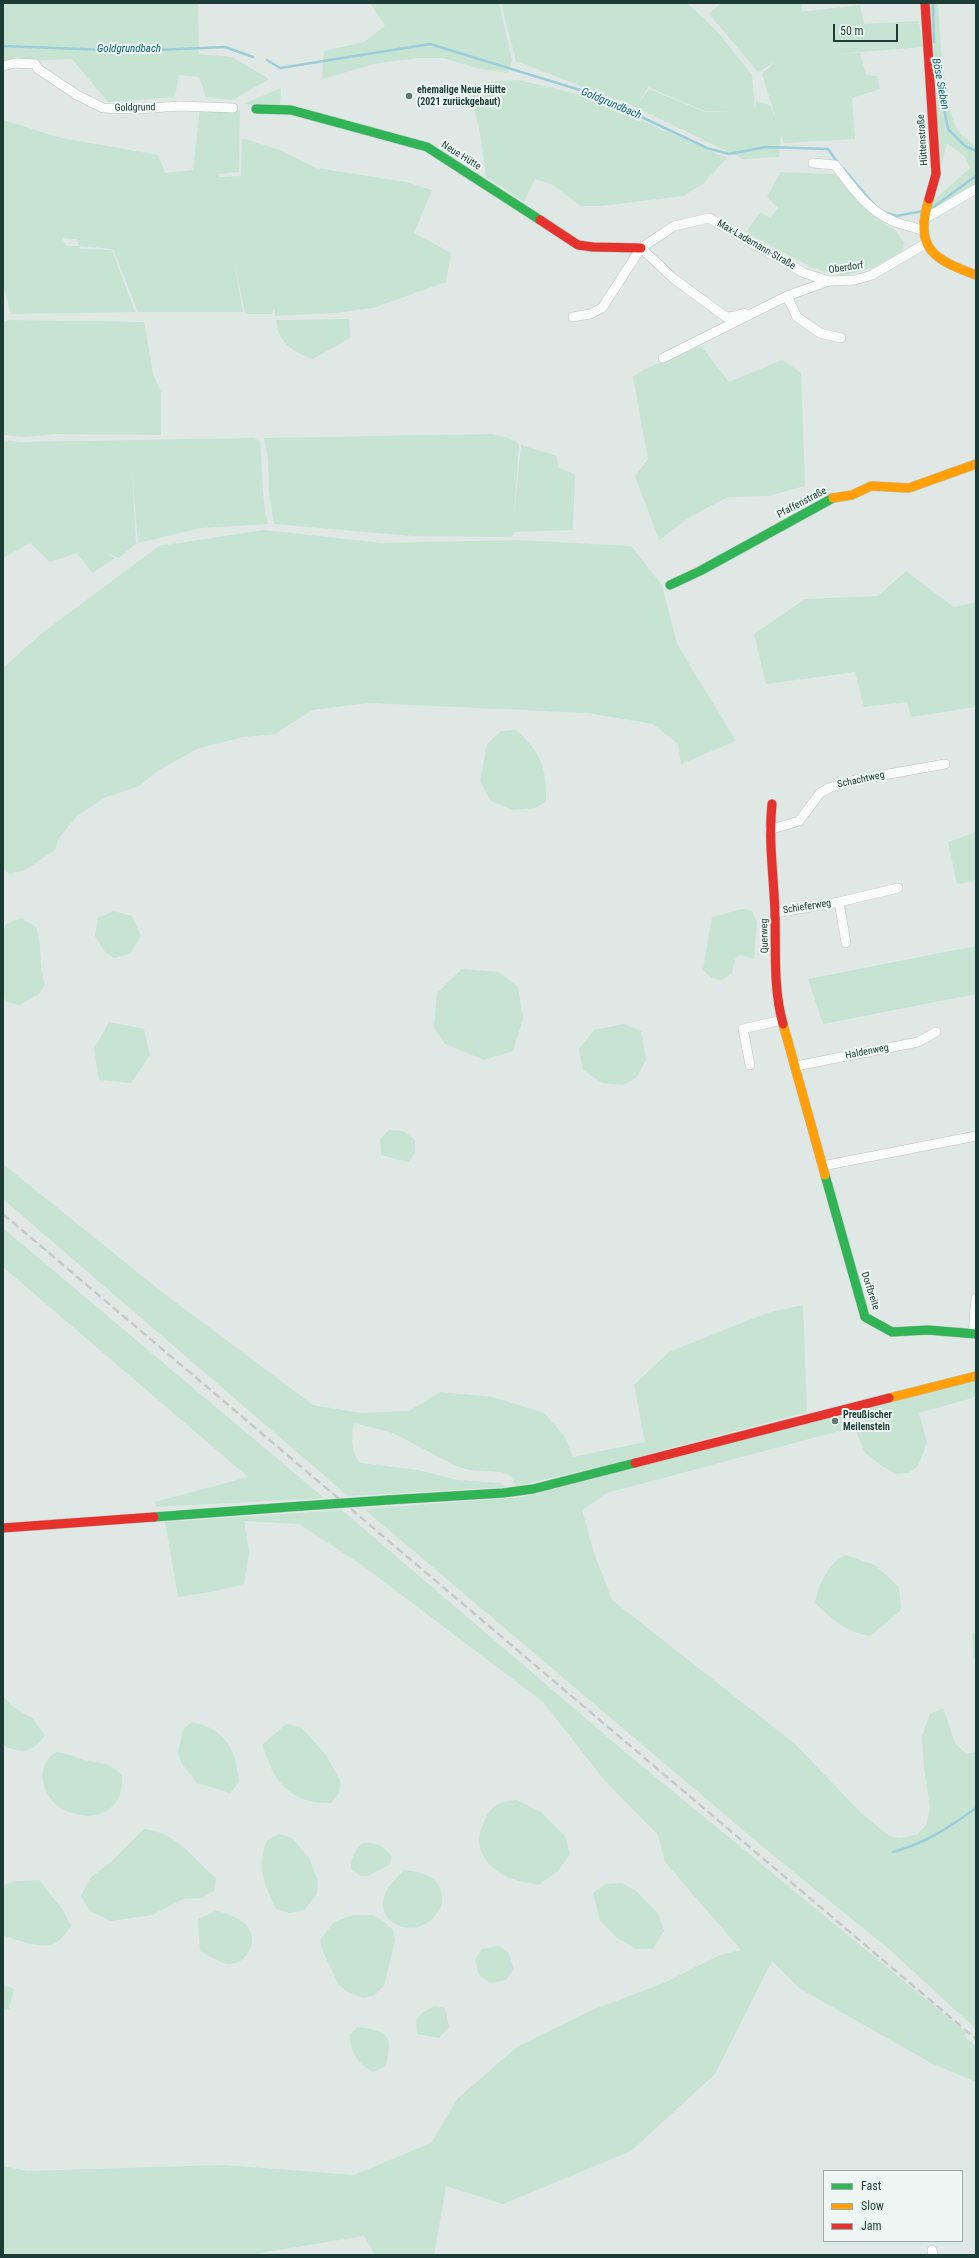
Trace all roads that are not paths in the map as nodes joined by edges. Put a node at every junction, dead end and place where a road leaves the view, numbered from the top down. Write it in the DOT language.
graph roads {
  1 [pos="925,3"];
  2 [pos="3,66"];
  3 [pos="233,108"];
  4 [pos="256,109"];
  5 [pos="813,163"];
  6 [pos="976,189"];
  7 [pos="926,218"];
  8 [pos="923,230"];
  9 [pos="925,244"];
  10 [pos="641,248"];
  11 [pos="976,275"];
  12 [pos="829,281"];
  13 [pos="784,298"];
  14 [pos="573,317"];
  15 [pos="841,338"];
  16 [pos="663,358"];
  17 [pos="976,464"];
  18 [pos="670,585"];
  19 [pos="945,764"];
  20 [pos="772,804"];
  21 [pos="769,830"];
  22 [pos="898,888"];
  23 [pos="839,902"];
  24 [pos="775,913"];
  25 [pos="846,943"];
  26 [pos="782,1020"];
  27 [pos="936,1032"];
  28 [pos="750,1065"];
  29 [pos="796,1066"];
  30 [pos="976,1136"];
  31 [pos="822,1166"];
  32 [pos="976,1298"];
  33 [pos="974,1334"];
  34 [pos="976,1376"];
  35 [pos="3,1528"];
  1 -- 7 [label="street, Hüttenstraße"];
  2 -- 3 [label="street, Goldgrund"];
  4 -- 10 [label="street, Neue Hütte"];
  5 -- 8 [label="street"];
  6 -- 7 [label="street"];
  7 -- 8 [label="street"];
  8 -- 9 [label="street"];
  9 -- 11 [label="street"];
  9 -- 12 [label="street, Oberdorf"];
  10 -- 12 [label="street, Max-Lademann-Straße"];
  10 -- 13 [label="street"];
  10 -- 14 [label="street, Max-Lademann-Straße"];
  12 -- 13 [label="street, Oberdorf"];
  13 -- 15 [label="street"];
  13 -- 16 [label="street, Oberdorf"];
  17 -- 18 [label="street, Pfaffenstraße"];
  19 -- 21 [label="street, Schachtweg"];
  20 -- 21 [label="street, Querweg"];
  21 -- 24 [label="street, Querweg"];
  22 -- 23 [label="street, Schieferweg"];
  23 -- 24 [label="street, Schieferweg"];
  23 -- 25 [label="street, Schieferweg"];
  24 -- 26 [label="street, Querweg"];
  26 -- 28 [label="street"];
  26 -- 29 [label="street, Querweg"];
  27 -- 29 [label="street, Haldenweg"];
  29 -- 31 [label="street, Dorfbreite"];
  30 -- 31 [label="street"];
  31 -- 33 [label="street, Dorfbreite"];
  32 -- 33 [label="street, Dorfbreite"];
  34 -- 35 [label="street, bridge"];
}
